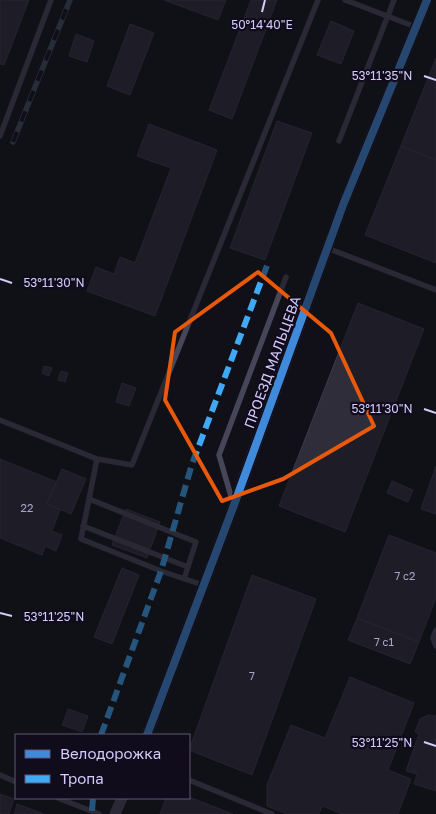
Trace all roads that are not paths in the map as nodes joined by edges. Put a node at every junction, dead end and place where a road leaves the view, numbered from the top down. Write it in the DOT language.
graph roads {
  1 [pos="51,0"];
  2 [pos="318,0"];
  3 [pos="345,0"];
  4 [pos="394,0"];
  5 [pos="427,0"];
  6 [pos="388,16"];
  7 [pos="417,27"];
  8 [pos="0,136"];
  9 [pos="339,141"];
  10 [pos="327,248"];
  11 [pos="286,277"];
  12 [pos="436,290"];
  13 [pos="0,420"];
  14 [pos="96,459"];
  15 [pos="89,499"];
  16 [pos="234,505"];
  17 [pos="83,526"];
  18 [pos="188,567"];
  19 [pos="184,578"];
  20 [pos="204,585"];
  21 [pos="436,630"];
  22 [pos="436,646"];
  23 [pos="147,734"];
  24 [pos="0,776"];
  25 [pos="190,780"];
  26 [pos="15,782"];
  27 [pos="61,799"];
  28 [pos="122,799"];
  29 [pos="99,814"];
  30 [pos="115,814"];
  31 [pos="272,814"];
  1 -- 8 [label="lane"];
  2 -- 14 [label="lane"];
  3 -- 6 [label="lane"];
  4 -- 6 [label="lane"];
  5 -- 7 [label="street, ПРОЕЗД МАЛЬЦЕВА"];
  6 -- 7 [label="lane"];
  6 -- 9 [label="lane"];
  7 -- 10 [label="street, ПРОЕЗД МАЛЬЦЕВА"];
  10 -- 12 [label="lane"];
  10 -- 16 [label="street, ПРОЕЗД МАЛЬЦЕВА"];
  11 -- 16 [label="lane"];
  13 -- 14 [label="lane"];
  14 -- 15 [label="lane"];
  15 -- 17 [label="lane"];
  15 -- 18 [label="lane"];
  16 -- 20 [label="street, ПРОЕЗД МАЛЬЦЕВА"];
  17 -- 18 [label="lane"];
  17 -- 19 [label="lane"];
  18 -- 19 [label="lane"];
  19 -- 20 [label="lane"];
  20 -- 23 [label="street, ПРОЕЗД МАЛЬЦЕВА"];
  21 -- 22 [label="lane"];
  24 -- 26 [label="lane"];
  25 -- 31 [label="lane"];
  27 -- 29 [label="lane"];
  28 -- 30 [label="street"];
}
